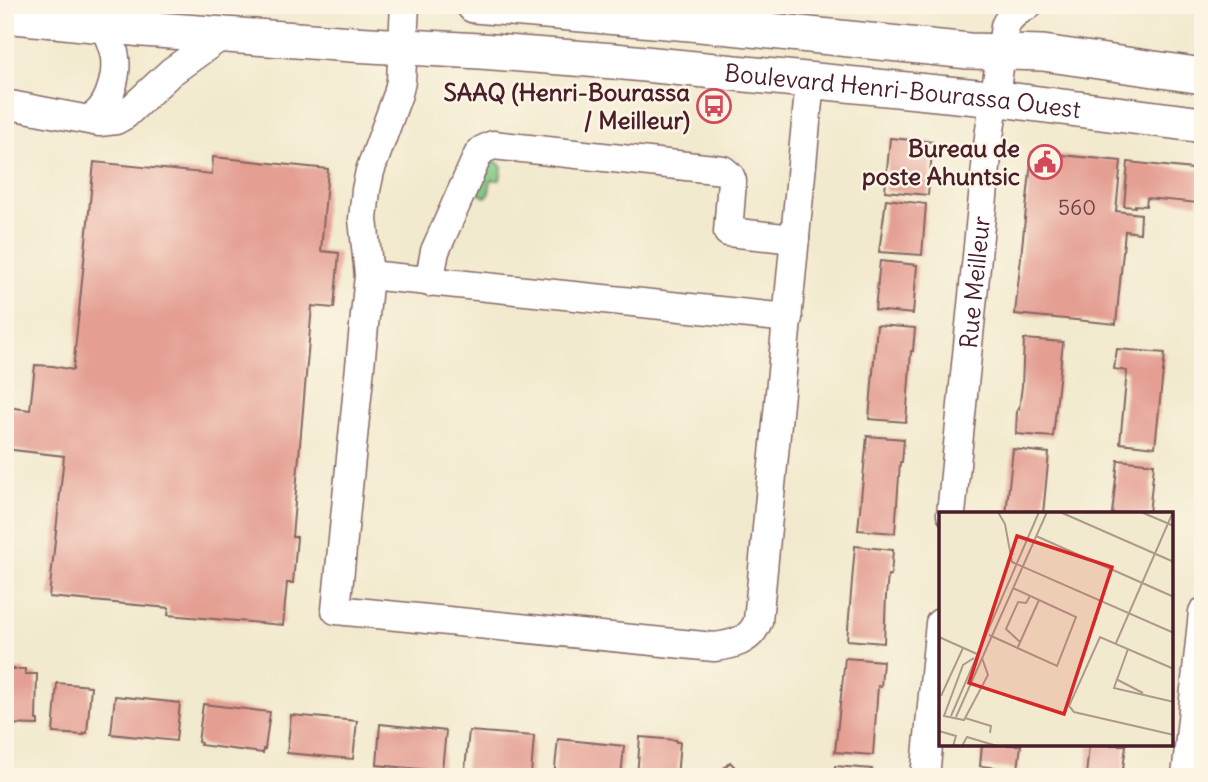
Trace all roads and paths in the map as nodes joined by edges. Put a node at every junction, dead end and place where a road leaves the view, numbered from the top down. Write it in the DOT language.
graph roads {
  1 [pos="405,5"];
  2 [pos="474,5"];
  3 [pos="1028,5"];
  4 [pos="5,15"];
  5 [pos="105,26"];
  6 [pos="224,34"];
  7 [pos="402,47"];
  8 [pos="1001,52"];
  9 [pos="1203,76"];
  10 [pos="810,81"];
  11 [pos="995,98"];
  12 [pos="5,104"];
  13 [pos="86,119"];
  14 [pos="1203,125"];
  15 [pos="795,239"];
  16 [pos="369,275"];
  17 [pos="429,282"];
  18 [pos="788,318"];
  19 [pos="951,512"];
  20 [pos="1203,612"];
  21 [pos="939,633"];
  22 [pos="925,777"];
  23 [pos="1186,777"];
  1 -- 7 [label="street"];
  2 -- 8 [label="main road, Boulevard Henri-Bourassa Ouest"];
  3 -- 8 [label="street, Rue Meilleur"];
  4 -- 5 [label="main road, Boulevard Henri-Bourassa Ouest"];
  5 -- 6 [label="main road, Boulevard Henri-Bourassa Ouest"];
  5 -- 13 [label="street"];
  6 -- 7 [label="main road, Boulevard Henri-Bourassa Ouest"];
  6 -- 13 [label="street"];
  7 -- 10 [label="main road, Boulevard Henri-Bourassa Ouest"];
  7 -- 16 [label="street"];
  8 -- 9 [label="main road, Boulevard Henri-Bourassa Ouest"];
  8 -- 11 [label="street, Rue Meilleur"];
  10 -- 11 [label="main road, Boulevard Henri-Bourassa Ouest"];
  10 -- 15 [label="street"];
  11 -- 14 [label="main road, Boulevard Henri-Bourassa Ouest"];
  11 -- 19 [label="street, Rue Meilleur"];
  12 -- 13 [label="street"];
  15 -- 17 [label="street"];
  15 -- 18 [label="street"];
  16 -- 17 [label="street"];
  16 -- 18 [label="street"];
  17 -- 18 [label="street"];
  20 -- 23 [label="street"];
  21 -- 22 [label="street"];
}
